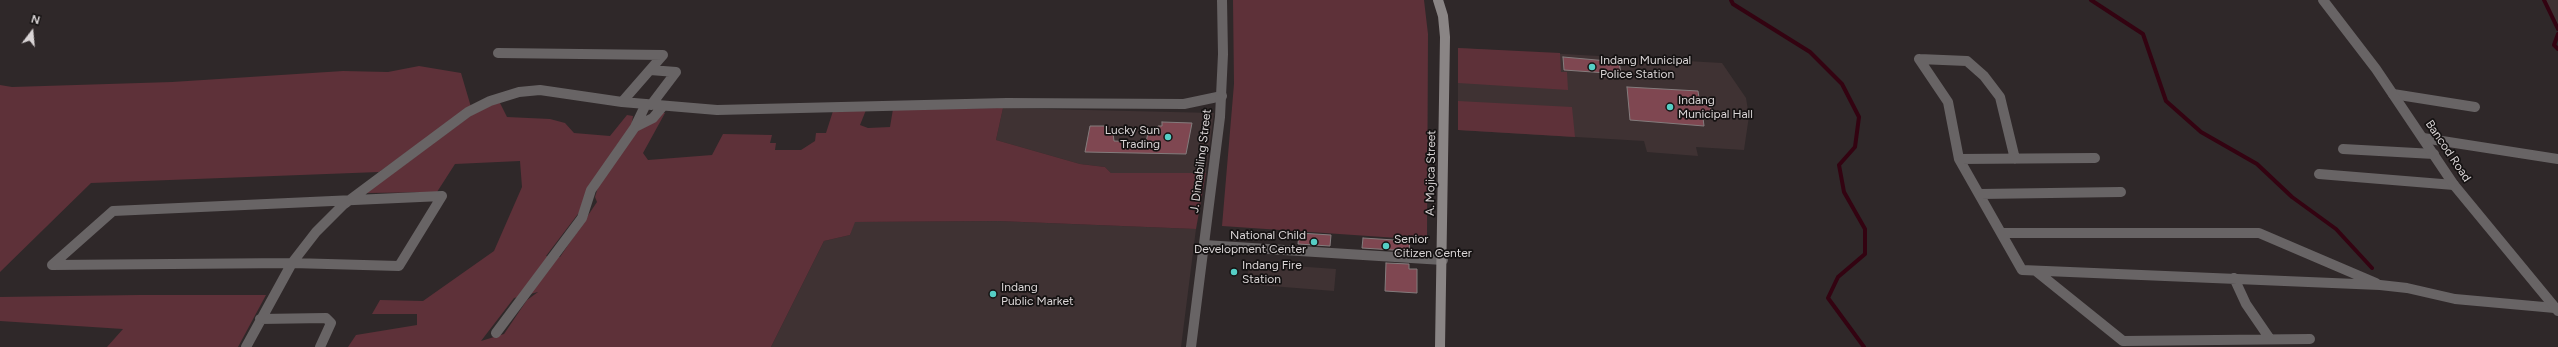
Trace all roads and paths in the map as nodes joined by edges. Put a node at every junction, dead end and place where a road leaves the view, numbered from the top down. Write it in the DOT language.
graph roads {
  1 [pos="1222,0"];
  2 [pos="1438,0"];
  3 [pos="2323,0"];
  4 [pos="498,53"];
  5 [pos="650,70"];
  6 [pos="2394,94"];
  7 [pos="1222,96"];
  8 [pos="622,102"];
  9 [pos="648,104"];
  10 [pos="663,106"];
  11 [pos="2475,107"];
  12 [pos="635,127"];
  13 [pos="2423,138"];
  14 [pos="2343,150"];
  15 [pos="2434,154"];
  16 [pos="2015,158"];
  17 [pos="2095,158"];
  18 [pos="1959,159"];
  19 [pos="2558,159"];
  20 [pos="2319,174"];
  21 [pos="2454,185"];
  22 [pos="2121,192"];
  23 [pos="1980,194"];
  24 [pos="348,200"];
  25 [pos="2001,233"];
  26 [pos="1204,245"];
  27 [pos="1443,260"];
  28 [pos="292,263"];
  29 [pos="2036,271"];
  30 [pos="2234,278"];
  31 [pos="2380,285"];
  32 [pos="2557,310"];
  33 [pos="260,319"];
  34 [pos="496,333"];
  35 [pos="2270,339"];
  36 [pos="2310,339"];
  37 [pos="246,347"];
  38 [pos="320,347"];
  39 [pos="1191,347"];
  40 [pos="1440,347"];
  1 -- 7 [label="street, J. Dimabiling Street"];
  2 -- 27 [label="main road, A. Mojica Street"];
  3 -- 6 [label="street, Bancod Road"];
  4 -- 5 [label="street"];
  5 -- 8 [label="street"];
  5 -- 9 [label="street"];
  6 -- 11 [label="street"];
  6 -- 13 [label="street, Bancod Road"];
  7 -- 10 [label="street"];
  7 -- 26 [label="street, J. Dimabiling Street"];
  8 -- 9 [label="street"];
  8 -- 24 [label="street"];
  9 -- 10 [label="street"];
  9 -- 12 [label="street"];
  10 -- 12 [label="street"];
  12 -- 34 [label="street"];
  13 -- 15 [label="street, Bancod Road"];
  13 -- 19 [label="street"];
  14 -- 15 [label="street"];
  15 -- 21 [label="street, Bancod Road"];
  16 -- 17 [label="street"];
  16 -- 18 [label="street"];
  16 -- 18 [label="street"];
  18 -- 23 [label="street"];
  20 -- 21 [label="street"];
  21 -- 32 [label="street, Bancod Road"];
  22 -- 23 [label="street"];
  23 -- 25 [label="street"];
  24 -- 28 [label="street"];
  24 -- 28 [label="street"];
  24 -- 28 [label="street"];
  25 -- 29 [label="street"];
  25 -- 31 [label="street"];
  26 -- 27 [label="street"];
  26 -- 39 [label="street, J. Dimabiling Street"];
  27 -- 40 [label="main road, A. Mojica Street"];
  28 -- 33 [label="street"];
  29 -- 30 [label="street"];
  29 -- 35 [label="street"];
  30 -- 31 [label="street"];
  30 -- 35 [label="street"];
  31 -- 32 [label="street"];
  33 -- 37 [label="street"];
  33 -- 38 [label="street"];
  35 -- 36 [label="street"];
}
